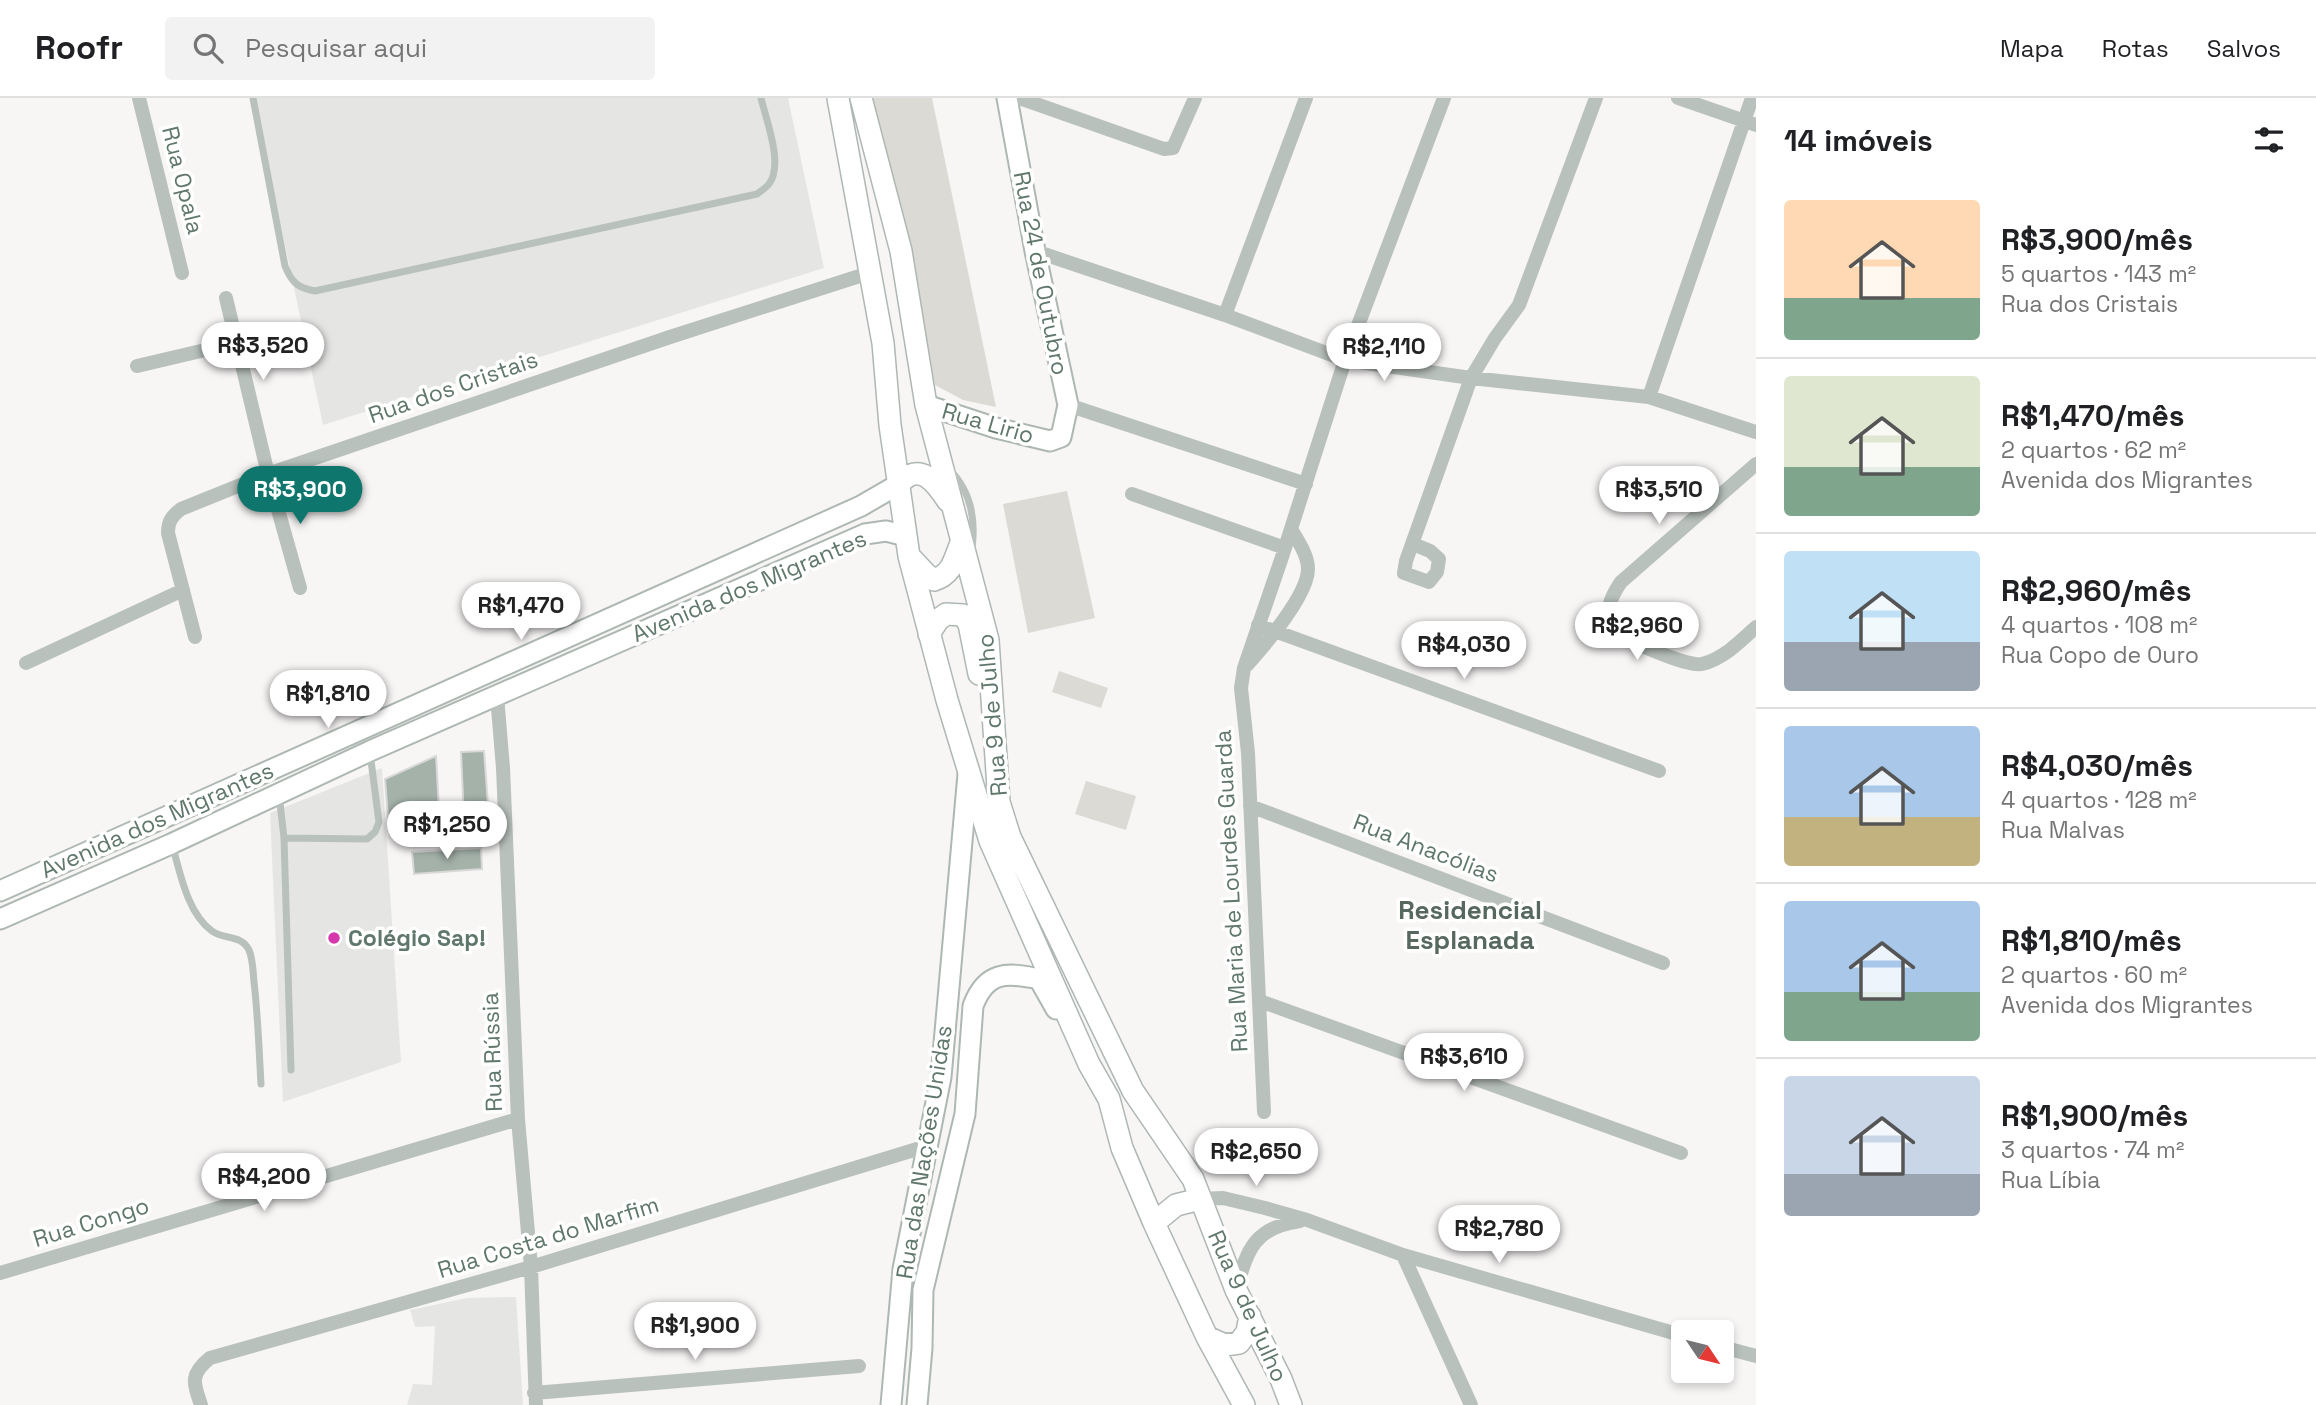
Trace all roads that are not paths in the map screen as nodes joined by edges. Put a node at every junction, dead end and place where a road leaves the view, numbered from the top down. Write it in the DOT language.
graph roads {
  1 [pos="139,98"];
  2 [pos="253,98"];
  3 [pos="761,98"];
  4 [pos="838,98"];
  5 [pos="861,98"];
  6 [pos="1007,98"];
  7 [pos="1019,98"];
  8 [pos="1195,98"];
  9 [pos="1306,98"];
  10 [pos="1444,98"];
  11 [pos="1596,98"];
  12 [pos="1678,98"];
  13 [pos="1752,98"];
  14 [pos="1750,123"];
  15 [pos="1035,251"];
  16 [pos="872,272"];
  17 [pos="182,273"];
  18 [pos="226,298"];
  19 [pos="1225,316"];
  20 [pos="235,343"];
  21 [pos="916,354"];
  22 [pos="1345,360"];
  23 [pos="138,366"];
  24 [pos="1471,378"];
  25 [pos="1649,397"];
  26 [pos="926,405"];
  27 [pos="1068,405"];
  28 [pos="1756,432"];
  29 [pos="1051,441"];
  30 [pos="942,462"];
  31 [pos="1756,464"];
  32 [pos="268,474"];
  33 [pos="899,484"];
  34 [pos="1306,484"];
  35 [pos="1132,494"];
  36 [pos="954,509"];
  37 [pos="1291,529"];
  38 [pos="961,543"];
  39 [pos="1413,544"];
  40 [pos="907,546"];
  41 [pos="1285,548"];
  42 [pos="969,566"];
  43 [pos="300,588"];
  44 [pos="183,590"];
  45 [pos="613,616"];
  46 [pos="1258,625"];
  47 [pos="1756,626"];
  48 [pos="1277,632"];
  49 [pos="929,634"];
  50 [pos="195,637"];
  51 [pos="26,663"];
  52 [pos="1244,668"];
  53 [pos="518,687"];
  54 [pos="497,696"];
  55 [pos="430,698"];
  56 [pos="370,751"];
  57 [pos="1659,771"];
  58 [pos="968,773"];
  59 [pos="279,792"];
  60 [pos="207,797"];
  61 [pos="999,802"];
  62 [pos="1251,806"];
  63 [pos="152,824"];
  64 [pos="210,825"];
  65 [pos="284,838"];
  66 [pos="164,847"];
  67 [pos="0,891"];
  68 [pos="0,919"];
  69 [pos="1664,963"];
  70 [pos="1260,1000"];
  71 [pos="1089,1064"];
  72 [pos="291,1070"];
  73 [pos="261,1084"];
  74 [pos="1264,1112"];
  75 [pos="518,1119"];
  76 [pos="927,1146"];
  77 [pos="1681,1153"];
  78 [pos="1200,1199"];
  79 [pos="1307,1220"];
  80 [pos="1154,1223"];
  81 [pos="1404,1255"];
  82 [pos="531,1267"];
  83 [pos="0,1273"];
  84 [pos="1236,1290"];
  85 [pos="1250,1316"];
  86 [pos="1671,1332"];
  87 [pos="1207,1337"];
  88 [pos="1734,1350"];
  89 [pos="1756,1356"];
  90 [pos="859,1366"];
  91 [pos="535,1399"];
  92 [pos="201,1405"];
  93 [pos="891,1405"];
  94 [pos="917,1405"];
  95 [pos="1244,1405"];
  96 [pos="1291,1405"];
  97 [pos="1471,1405"];
  1 -- 17 [label="street, Rua Opala"];
  2 -- 3 [label="lane"];
  4 -- 16 [label="main road, Rua 9 de Julho"];
  5 -- 21 [label="main road, Rua 9 de Julho"];
  6 -- 15 [label="street, Rua 24 de Outubro"];
  7 -- 8 [label="street"];
  9 -- 19 [label="street"];
  10 -- 22 [label="street, Rua Maria de Lourdes Guarda"];
  11 -- 24 [label="street"];
  12 -- 14 [label="street"];
  13 -- 14 [label="street"];
  14 -- 25 [label="street"];
  15 -- 19 [label="street"];
  15 -- 27 [label="street, Rua 24 de Outubro"];
  16 -- 21 [label="main road"];
  16 -- 32 [label="street, Rua dos Cristais"];
  16 -- 33 [label="main road, Rua 9 de Julho"];
  18 -- 20 [label="street"];
  19 -- 22 [label="street"];
  20 -- 23 [label="street"];
  20 -- 32 [label="street"];
  21 -- 26 [label="main road, Rua 9 de Julho"];
  22 -- 24 [label="street"];
  22 -- 34 [label="street, Rua Maria de Lourdes Guarda"];
  24 -- 25 [label="street"];
  24 -- 39 [label="street"];
  25 -- 28 [label="street"];
  26 -- 29 [label="street, Rua Lirio"];
  26 -- 30 [label="main road, Rua 9 de Julho"];
  27 -- 29 [label="street, Rua 24 de Outubro"];
  27 -- 34 [label="street"];
  30 -- 36 [label="main road, Rua 9 de Julho"];
  30 -- 42 [label="lane"];
  31 -- 47 [label="street"];
  32 -- 43 [label="street"];
  32 -- 44 [label="street, Rua dos Cristais"];
  33 -- 36 [label="main road"];
  33 -- 40 [label="main road, Rua 9 de Julho"];
  33 -- 45 [label="street, Avenida dos Migrantes"];
  34 -- 37 [label="street, Rua Maria de Lourdes Guarda"];
  35 -- 41 [label="street"];
  36 -- 38 [label="main road, Rua 9 de Julho"];
  37 -- 41 [label="street, Rua Maria de Lourdes Guarda"];
  37 -- 48 [label="street"];
  38 -- 40 [label="main road"];
  38 -- 42 [label="main road, Rua 9 de Julho"];
  40 -- 49 [label="main road, Rua 9 de Julho"];
  40 -- 53 [label="street, Avenida dos Migrantes"];
  41 -- 46 [label="street, Rua Maria de Lourdes Guarda"];
  42 -- 61 [label="main road, Rua 9 de Julho"];
  44 -- 50 [label="street, Rua dos Cristais"];
  44 -- 51 [label="street"];
  45 -- 53 [label="street, Avenida dos Migrantes"];
  45 -- 55 [label="street, Avenida dos Migrantes"];
  46 -- 48 [label="street"];
  46 -- 52 [label="street, Rua Maria de Lourdes Guarda"];
  48 -- 52 [label="street"];
  48 -- 57 [label="street"];
  49 -- 58 [label="main road, Rua 9 de Julho"];
  49 -- 61 [label="main road"];
  52 -- 62 [label="street, Rua Maria de Lourdes Guarda"];
  53 -- 54 [label="street, Avenida dos Migrantes"];
  54 -- 56 [label="street, Avenida dos Migrantes"];
  54 -- 75 [label="street, Rua Rússia"];
  55 -- 59 [label="street, Avenida dos Migrantes"];
  55 -- 60 [label="street, Avenida dos Migrantes"];
  56 -- 59 [label="street, Avenida dos Migrantes"];
  56 -- 65 [label="lane"];
  58 -- 71 [label="main road, Rua 9 de Julho"];
  58 -- 76 [label="street, Rua das Nações Unidas"];
  59 -- 64 [label="street, Avenida dos Migrantes"];
  59 -- 65 [label="lane"];
  60 -- 63 [label="street, Avenida dos Migrantes"];
  60 -- 64 [label="street"];
  61 -- 78 [label="main road, Rua 9 de Julho"];
  62 -- 69 [label="street, Rua Anacólias"];
  62 -- 70 [label="street, Rua Maria de Lourdes Guarda"];
  63 -- 66 [label="street"];
  63 -- 67 [label="street, Avenida dos Migrantes"];
  64 -- 66 [label="street, Avenida dos Migrantes"];
  65 -- 72 [label="lane"];
  66 -- 68 [label="street, Avenida dos Migrantes"];
  66 -- 73 [label="lane"];
  70 -- 74 [label="street, Rua Maria de Lourdes Guarda"];
  70 -- 77 [label="street"];
  71 -- 80 [label="main road, Rua 9 de Julho"];
  71 -- 94 [label="street, Rua das Nações Unidas"];
  75 -- 82 [label="street, Rua Rússia"];
  75 -- 83 [label="street, Rua Congo"];
  76 -- 82 [label="street, Rua Costa do Marfim"];
  76 -- 93 [label="street, Rua das Nações Unidas"];
  78 -- 79 [label="street"];
  78 -- 80 [label="main road"];
  78 -- 84 [label="main road, Rua 9 de Julho"];
  79 -- 81 [label="street"];
  79 -- 84 [label="street"];
  80 -- 87 [label="main road, Rua 9 de Julho"];
  81 -- 86 [label="street"];
  81 -- 97 [label="street"];
  82 -- 91 [label="street, Rua Rússia"];
  82 -- 92 [label="street, Rua Costa do Marfim"];
  84 -- 85 [label="main road, Rua 9 de Julho"];
  85 -- 87 [label="main road"];
  85 -- 96 [label="main road, Rua 9 de Julho"];
  87 -- 95 [label="main road, Rua 9 de Julho"];
  88 -- 89 [label="street"];
  90 -- 91 [label="street"];
}
